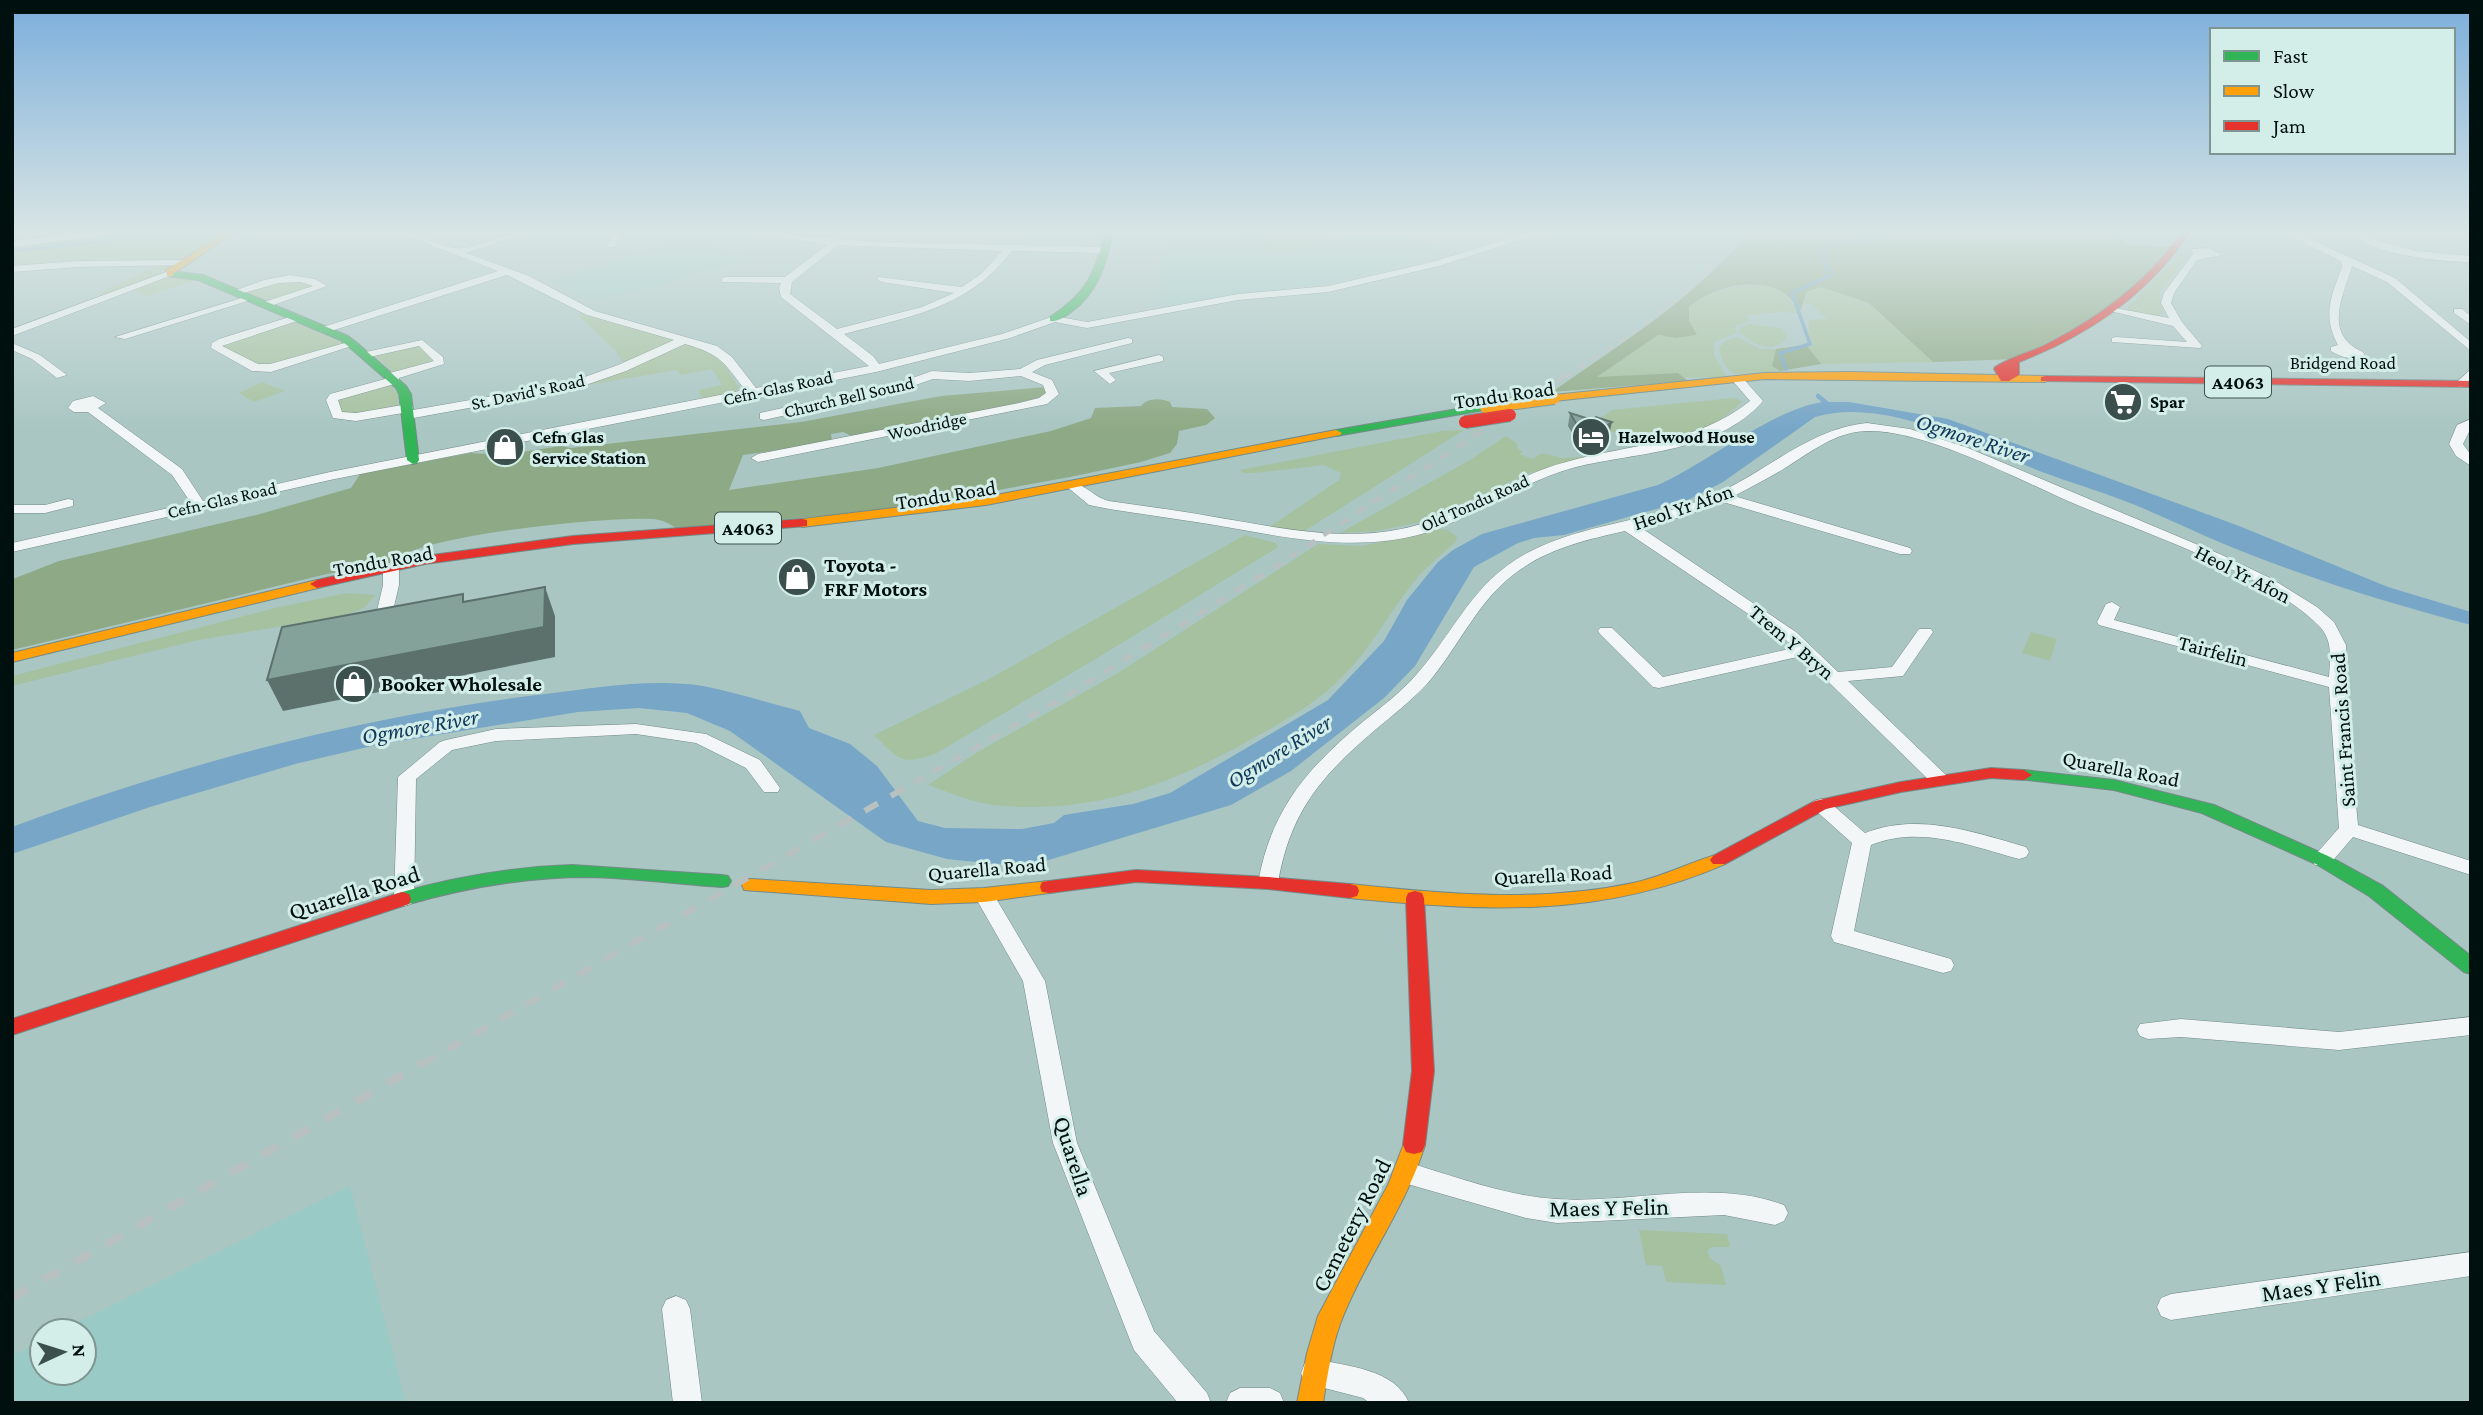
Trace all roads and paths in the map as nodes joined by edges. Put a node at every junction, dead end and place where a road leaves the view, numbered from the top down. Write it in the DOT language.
graph roads {
  1 [pos="79,298"];
  2 [pos="100,298"];
  3 [pos="233,298"];
  4 [pos="249,298"];
  5 [pos="286,298"];
  6 [pos="424,298"];
  7 [pos="560,298"];
  8 [pos="789,298"];
  9 [pos="950,298"];
  10 [pos="1084,298"];
  11 [pos="1238,298"];
  12 [pos="2131,298"];
  13 [pos="2167,298"];
  14 [pos="2336,298"];
  15 [pos="2412,298"];
  16 [pos="265,305"];
  17 [pos="2115,311"];
  18 [pos="2458,311"];
  19 [pos="296,318"];
  20 [pos="1054,319"];
  21 [pos="2471,322"];
  22 [pos="2177,323"];
  23 [pos="12,325"];
  24 [pos="324,330"];
  25 [pos="12,333"];
  26 [pos="835,333"];
  27 [pos="121,337"];
  28 [pos="684,340"];
  29 [pos="2116,340"];
  30 [pos="1128,341"];
  31 [pos="1112,344"];
  32 [pos="12,346"];
  33 [pos="2345,347"];
  34 [pos="2471,348"];
  35 [pos="358,349"];
  36 [pos="26,352"];
  37 [pos="12,355"];
  38 [pos="911,359"];
  39 [pos="1159,359"];
  40 [pos="1142,362"];
  41 [pos="876,368"];
  42 [pos="2009,369"];
  43 [pos="1023,372"];
  44 [pos="61,375"];
  45 [pos="932,375"];
  46 [pos="392,379"];
  47 [pos="1110,380"];
  48 [pos="2468,380"];
  49 [pos="1743,384"];
  50 [pos="753,393"];
  51 [pos="1043,401"];
  52 [pos="1058,407"];
  53 [pos="90,408"];
  54 [pos="408,412"];
  55 [pos="764,416"];
  56 [pos="2471,423"];
  57 [pos="758,458"];
  58 [pos="413,460"];
  59 [pos="2471,462"];
  60 [pos="1078,490"];
  61 [pos="12,494"];
  62 [pos="1722,497"];
  63 [pos="68,503"];
  64 [pos="200,505"];
  65 [pos="13,509"];
  66 [pos="1628,526"];
  67 [pos="12,548"];
  68 [pos="1905,551"];
  69 [pos="391,574"];
  70 [pos="2302,604"];
  71 [pos="2112,607"];
  72 [pos="384,615"];
  73 [pos="1606,631"];
  74 [pos="1925,632"];
  75 [pos="1806,650"];
  76 [pos="12,658"];
  77 [pos="12,671"];
  78 [pos="1835,677"];
  79 [pos="2337,684"];
  80 [pos="1940,780"];
  81 [pos="771,788"];
  82 [pos="1821,805"];
  83 [pos="2349,829"];
  84 [pos="1862,841"];
  85 [pos="2019,852"];
  86 [pos="2322,860"];
  87 [pos="2471,868"];
  88 [pos="722,881"];
  89 [pos="1268,883"];
  90 [pos="751,885"];
  91 [pos="984,895"];
  92 [pos="1415,898"];
  93 [pos="404,899"];
  94 [pos="1943,965"];
  95 [pos="2471,967"];
  96 [pos="2471,1026"];
  97 [pos="12,1027"];
  98 [pos="2148,1030"];
  99 [pos="1406,1173"];
  100 [pos="1774,1213"];
  101 [pos="2471,1264"];
  102 [pos="2171,1307"];
  103 [pos="676,1309"];
  104 [pos="1315,1373"];
  105 [pos="688,1403"];
  106 [pos="1197,1403"];
  107 [pos="1240,1403"];
  108 [pos="1270,1403"];
  109 [pos="1310,1403"];
  110 [pos="1395,1403"];
  1 -- 23 [label="street"];
  2 -- 25 [label="street"];
  3 -- 27 [label="street"];
  4 -- 16 [label="street"];
  5 -- 16 [label="street"];
  6 -- 24 [label="street"];
  7 -- 28 [label="street"];
  8 -- 26 [label="street"];
  9 -- 26 [label="street"];
  10 -- 20 [label="street"];
  11 -- 20 [label="street, Cefn-Glas Road"];
  12 -- 17 [label="street"];
  13 -- 22 [label="street"];
  14 -- 33 [label="street"];
  15 -- 34 [label="street"];
  16 -- 19 [label="street"];
  17 -- 22 [label="street"];
  17 -- 42 [label="street"];
  18 -- 21 [label="street"];
  19 -- 24 [label="street"];
  19 -- 35 [label="street"];
  20 -- 38 [label="street, Cefn-Glas Road"];
  22 -- 29 [label="street"];
  24 -- 35 [label="street"];
  26 -- 41 [label="street"];
  28 -- 50 [label="street"];
  28 -- 54 [label="street, St. David's Road"];
  30 -- 31 [label="street, Church Bell Sound"];
  31 -- 40 [label="street"];
  31 -- 43 [label="street, Church Bell Sound"];
  32 -- 36 [label="street"];
  35 -- 46 [label="street"];
  35 -- 46 [label="street"];
  36 -- 37 [label="street"];
  36 -- 44 [label="street"];
  38 -- 41 [label="street, Cefn-Glas Road"];
  38 -- 45 [label="street, Church Bell Sound"];
  39 -- 40 [label="street"];
  40 -- 47 [label="street"];
  41 -- 50 [label="street, Cefn-Glas Road"];
  42 -- 48 [label="street, Bridgend Road / A4063"];
  42 -- 49 [label="street, Tondu Road / A4063"];
  43 -- 45 [label="street, Church Bell Sound"];
  43 -- 51 [label="street"];
  45 -- 55 [label="street, Church Bell Sound"];
  46 -- 54 [label="street"];
  46 -- 54 [label="street, St. David's Road"];
  49 -- 60 [label="street, Tondu Road / A4063, bridge"];
  49 -- 60 [label="street, Tondu Road / A4063, bridge"];
  49 -- 60 [label="street, Old Tondu Road"];
  50 -- 58 [label="street, Cefn-Glas Road"];
  51 -- 52 [label="street"];
  51 -- 57 [label="street, Woodridge"];
  53 -- 64 [label="street"];
  54 -- 58 [label="street"];
  56 -- 59 [label="street"];
  58 -- 64 [label="street, Cefn-Glas Road"];
  60 -- 69 [label="street, Tondu Road / A4063"];
  61 -- 65 [label="street"];
  62 -- 66 [label="street, Heol Yr Afon"];
  62 -- 68 [label="street"];
  62 -- 70 [label="street, Heol Yr Afon"];
  63 -- 65 [label="street"];
  64 -- 67 [label="street, Cefn-Glas Road"];
  66 -- 75 [label="street, Trem Y Bryn"];
  66 -- 89 [label="street, Heol Yr Afon"];
  69 -- 72 [label="street"];
  69 -- 76 [label="street, Tondu Road / A4063"];
  69 -- 77 [label="street, Tondu Road / A4063"];
  70 -- 79 [label="street, Saint Francis Road"];
  71 -- 79 [label="street, Tairfelin"];
  73 -- 75 [label="street"];
  74 -- 78 [label="street"];
  75 -- 78 [label="street, Trem Y Bryn"];
  78 -- 80 [label="street, Trem Y Bryn"];
  79 -- 83 [label="street, Saint Francis Road"];
  80 -- 82 [label="street, Quarella Road"];
  80 -- 86 [label="street, Quarella Road"];
  81 -- 93 [label="street"];
  82 -- 84 [label="street"];
  82 -- 92 [label="street, Quarella Road"];
  83 -- 86 [label="street, Saint Francis Road"];
  83 -- 87 [label="street"];
  84 -- 85 [label="street"];
  84 -- 94 [label="street"];
  86 -- 95 [label="street, Quarella Road"];
  88 -- 93 [label="street, Quarella Road"];
  89 -- 91 [label="street, Quarella Road"];
  89 -- 92 [label="street, Quarella Road"];
  90 -- 91 [label="street, Quarella Road"];
  91 -- 106 [label="street, Quarella"];
  92 -- 99 [label="street, Cemetery Road"];
  93 -- 97 [label="street, Quarella Road"];
  96 -- 98 [label="street"];
  99 -- 100 [label="street, Maes Y Felin"];
  99 -- 104 [label="street, Cemetery Road"];
  101 -- 102 [label="street, Maes Y Felin"];
  103 -- 105 [label="street"];
  104 -- 109 [label="street, Cemetery Road"];
  104 -- 110 [label="street"];
  107 -- 108 [label="street"];
}
